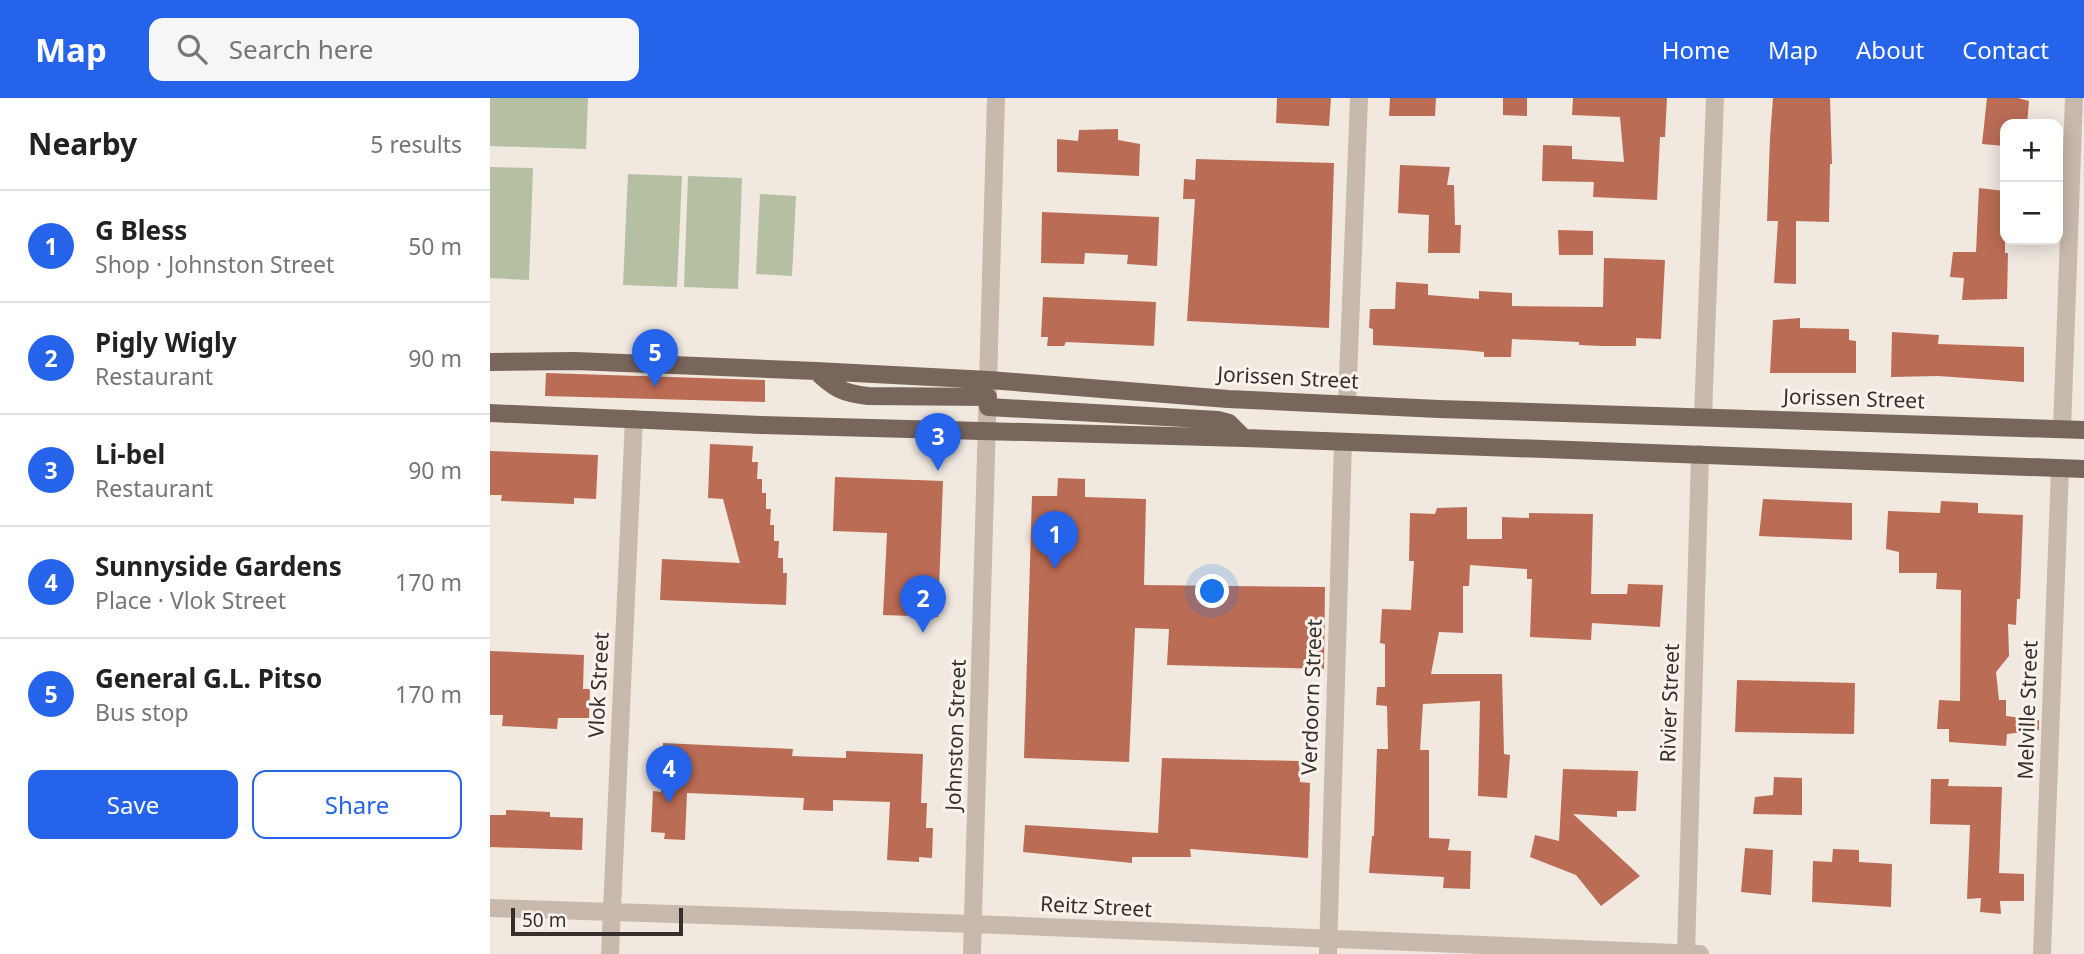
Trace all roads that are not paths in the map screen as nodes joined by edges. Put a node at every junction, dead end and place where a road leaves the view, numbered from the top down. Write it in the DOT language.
graph roads {
  1 [pos="996,98"];
  2 [pos="1359,98"];
  3 [pos="1716,98"];
  4 [pos="2074,98"];
  5 [pos="490,362"];
  6 [pos="988,395"];
  7 [pos="1347,404"];
  8 [pos="490,413"];
  9 [pos="1703,416"];
  10 [pos="634,419"];
  11 [pos="2062,429"];
  12 [pos="987,430"];
  13 [pos="2084,430"];
  14 [pos="1244,438"];
  15 [pos="1343,442"];
  16 [pos="1700,454"];
  17 [pos="2060,468"];
  18 [pos="2084,469"];
  19 [pos="490,908"];
  20 [pos="611,912"];
  21 [pos="973,924"];
  22 [pos="1328,947"];
  23 [pos="610,954"];
  24 [pos="972,954"];
  25 [pos="1686,954"];
  26 [pos="1700,954"];
  27 [pos="2042,954"];
  1 -- 6 [label="street, Johnston Street"];
  2 -- 7 [label="street"];
  3 -- 9 [label="street"];
  4 -- 11 [label="street"];
  5 -- 6 [label="main road, Jorissen Street"];
  6 -- 7 [label="main road, Jorissen Street"];
  6 -- 12 [label="street, Johnston Street"];
  6 -- 14 [label="main road"];
  7 -- 9 [label="main road, Jorissen Street"];
  8 -- 10 [label="main road"];
  9 -- 11 [label="main road, Jorissen Street"];
  10 -- 12 [label="main road"];
  10 -- 20 [label="street, Vlok Street"];
  11 -- 13 [label="main road, Jorissen Street"];
  12 -- 14 [label="main road"];
  12 -- 21 [label="street, Johnston Street"];
  14 -- 15 [label="main road"];
  15 -- 16 [label="main road"];
  15 -- 22 [label="street, Verdoorn Street"];
  16 -- 17 [label="main road"];
  16 -- 25 [label="street, Rivier Street"];
  17 -- 18 [label="main road"];
  17 -- 27 [label="street, Melville Street"];
  19 -- 20 [label="street, Reitz Street"];
  20 -- 21 [label="street, Reitz Street"];
  20 -- 23 [label="street, Vlok Street"];
  21 -- 22 [label="street, Reitz Street"];
  21 -- 24 [label="street, Johnston Street"];
  22 -- 25 [label="street, Reitz Street"];
  25 -- 26 [label="street, Reitz Street"];
}
